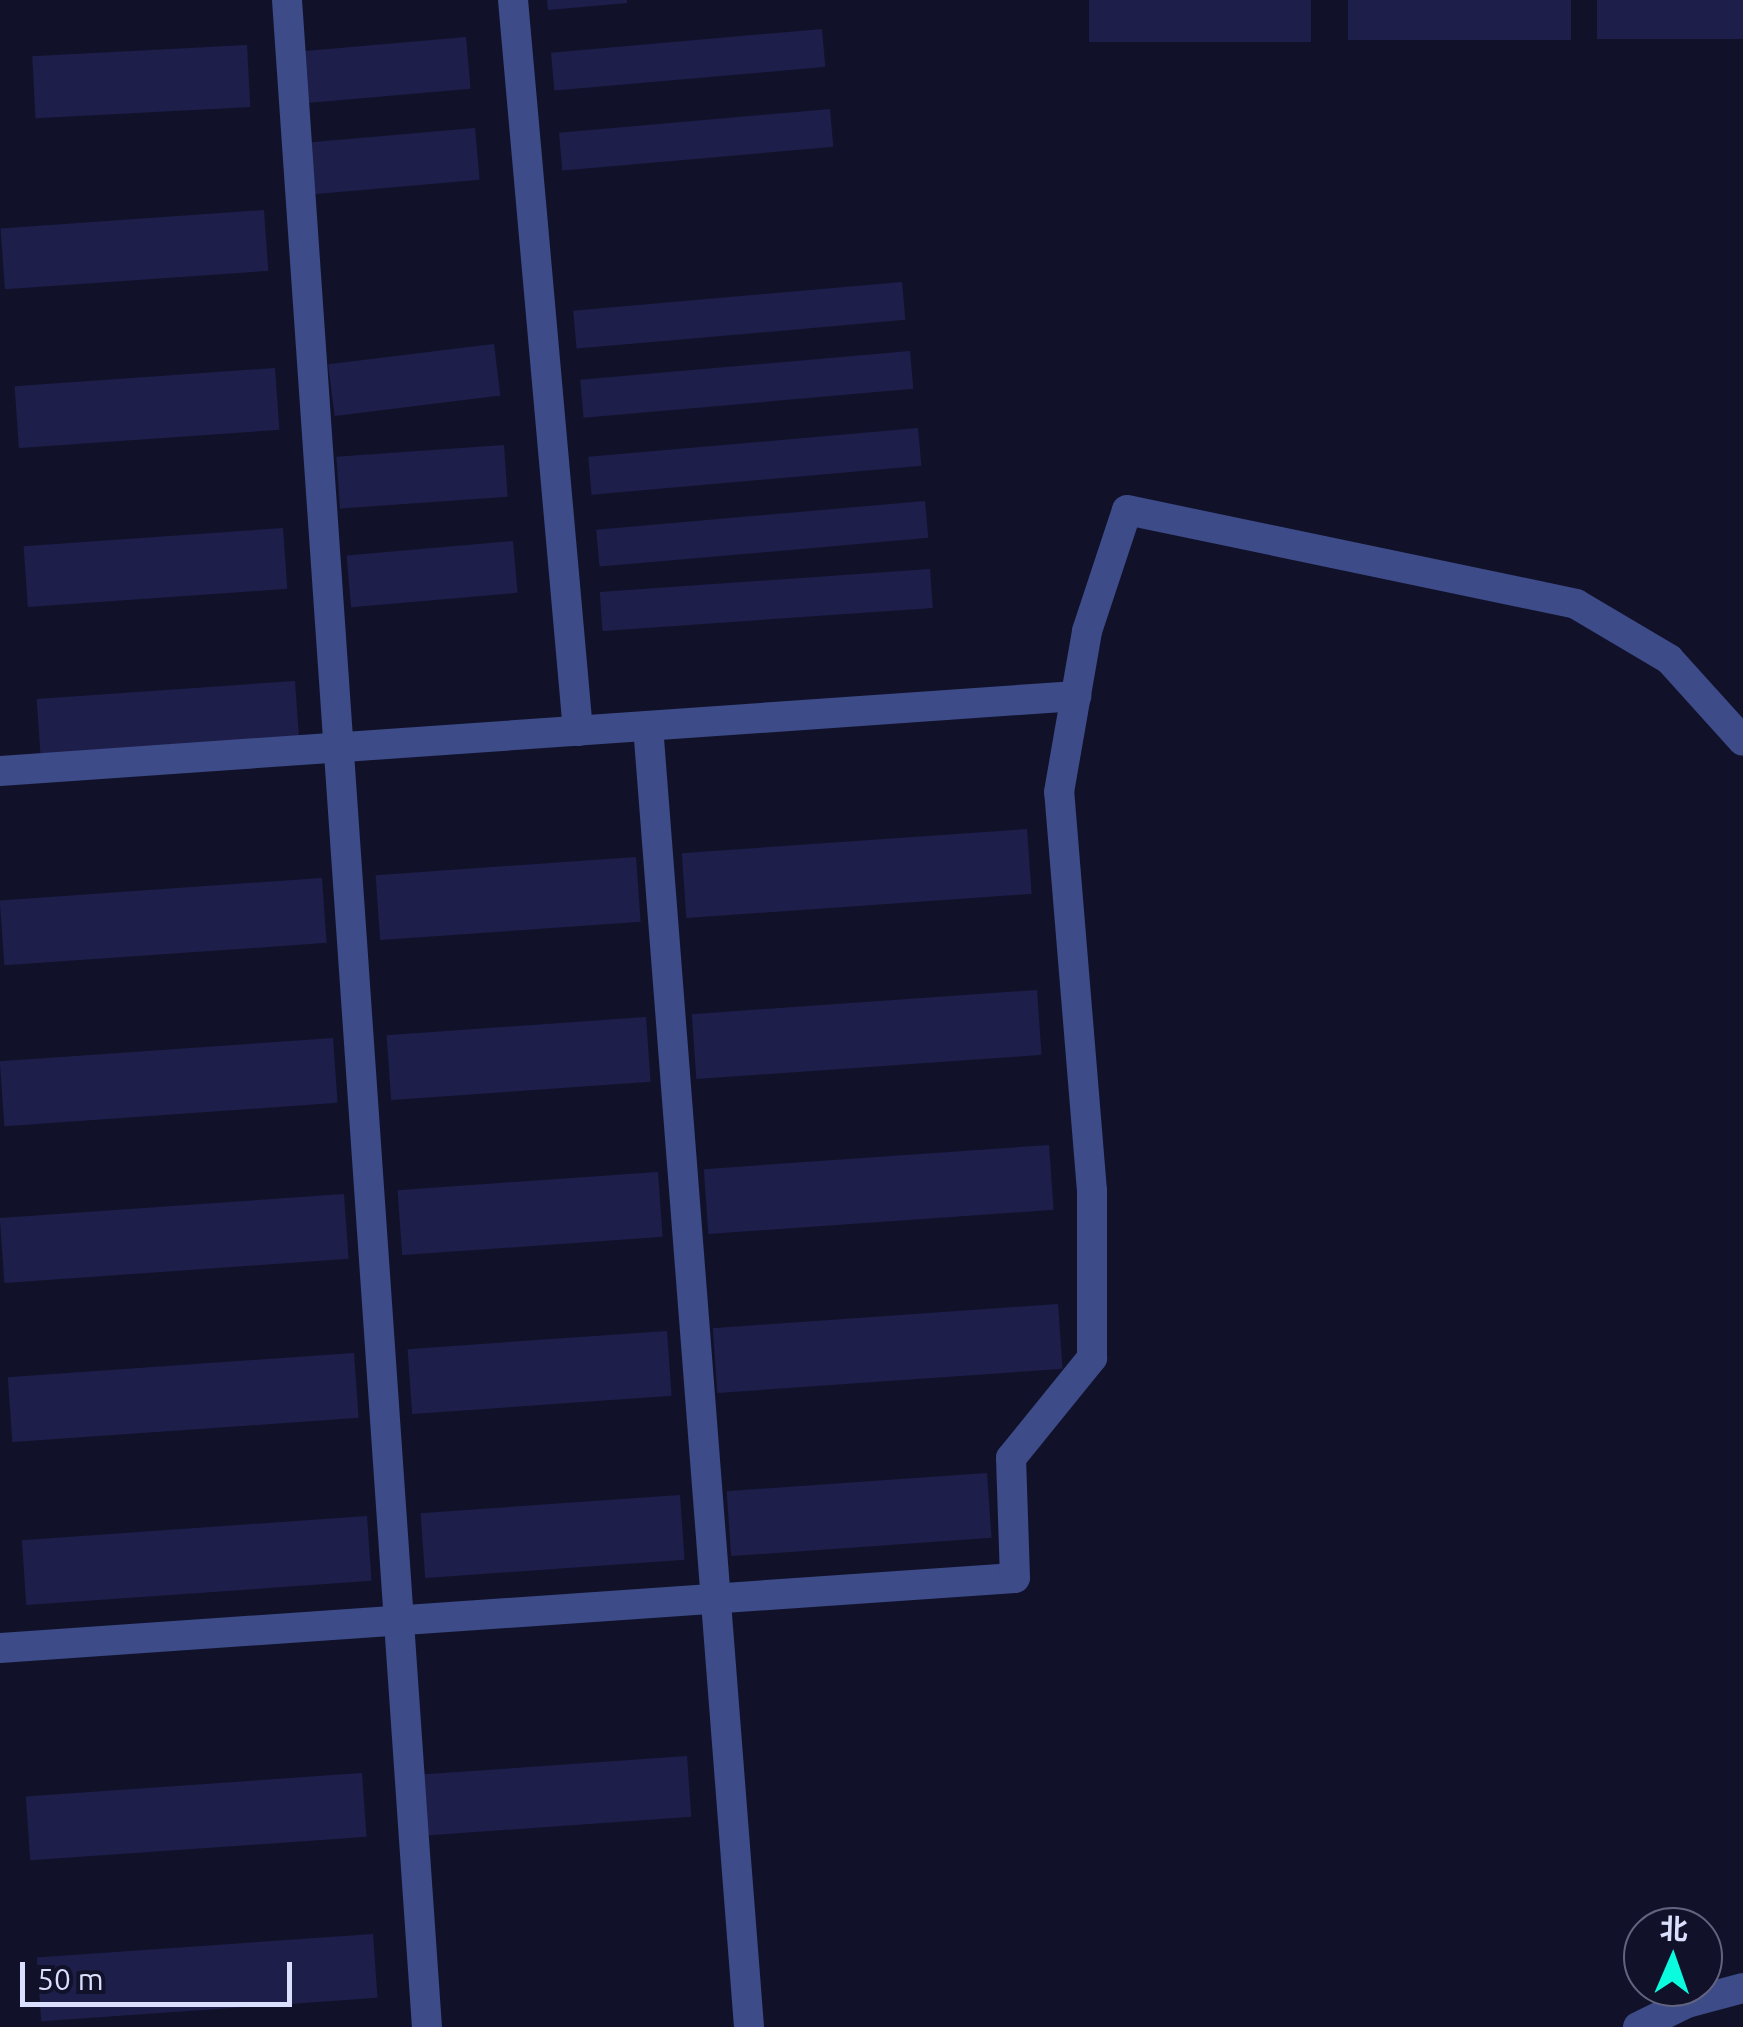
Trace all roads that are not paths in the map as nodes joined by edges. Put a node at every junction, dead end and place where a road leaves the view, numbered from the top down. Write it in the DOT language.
graph roads {
  1 [pos="288,0"];
  2 [pos="513,0"];
  3 [pos="1076,696"];
  4 [pos="648,726"];
  5 [pos="578,731"];
  6 [pos="1743,742"];
  7 [pos="339,748"];
  8 [pos="0,771"];
  9 [pos="716,1599"];
  10 [pos="399,1621"];
  11 [pos="0,1648"];
  12 [pos="1743,1988"];
  13 [pos="427,2027"];
  14 [pos="749,2027"];
  15 [pos="1638,2027"];
  1 -- 7 [label="street"];
  2 -- 5 [label="street"];
  3 -- 4 [label="street"];
  3 -- 6 [label="street"];
  3 -- 9 [label="street"];
  4 -- 5 [label="street"];
  4 -- 9 [label="street"];
  5 -- 7 [label="street"];
  7 -- 8 [label="street"];
  7 -- 10 [label="street"];
  9 -- 10 [label="street"];
  9 -- 14 [label="street"];
  10 -- 11 [label="street"];
  10 -- 13 [label="street"];
  12 -- 15 [label="street"];
}
